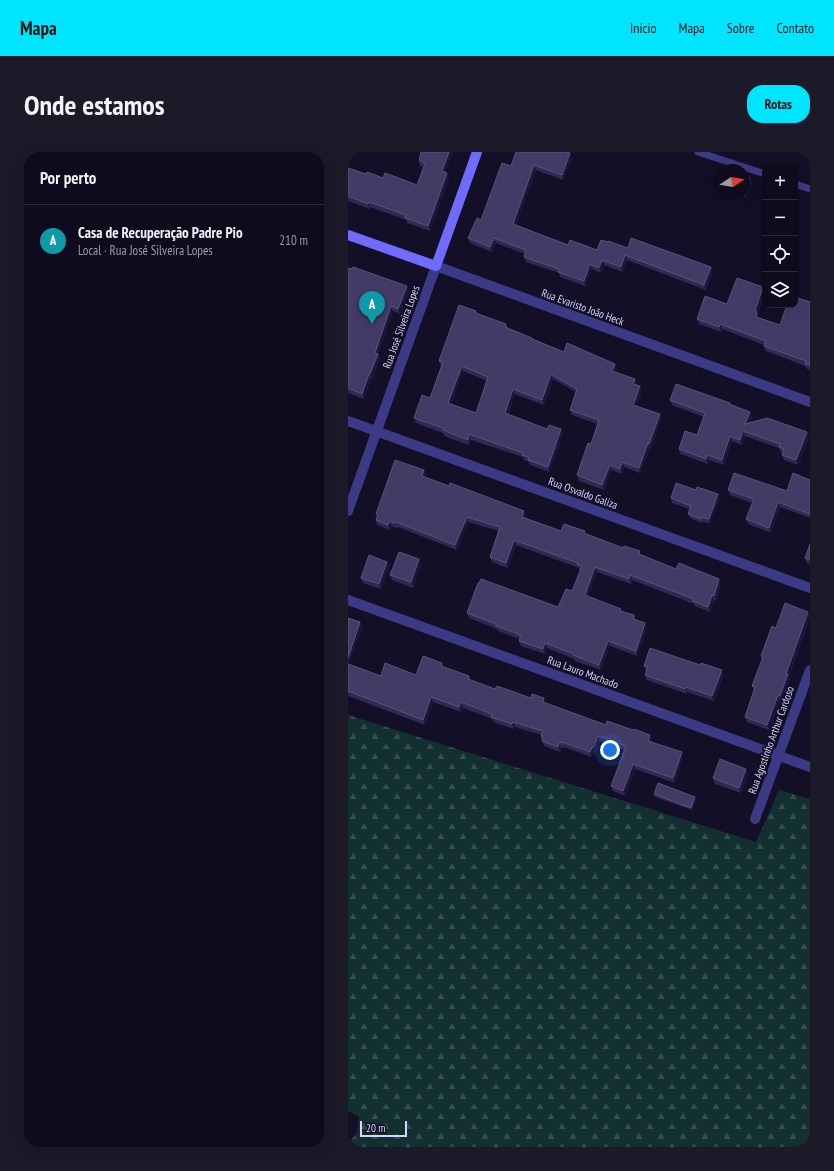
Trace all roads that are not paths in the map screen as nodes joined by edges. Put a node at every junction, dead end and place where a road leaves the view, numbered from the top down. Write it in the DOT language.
graph roads {
  1 [pos="477,152"];
  2 [pos="698,152"];
  3 [pos="762,173"];
  4 [pos="798,185"];
  5 [pos="810,189"];
  6 [pos="348,235"];
  7 [pos="436,266"];
  8 [pos="810,402"];
  9 [pos="348,421"];
  10 [pos="376,432"];
  11 [pos="348,511"];
  12 [pos="810,588"];
  13 [pos="348,600"];
  14 [pos="810,670"];
  15 [pos="778,756"];
  16 [pos="810,767"];
  17 [pos="755,820"];
  1 -- 7 [label="street, Rua José Silveira Lopes"];
  2 -- 3 [label="lane"];
  4 -- 5 [label="lane"];
  6 -- 7 [label="street, Rua Evaristo João Heck"];
  7 -- 8 [label="street, Rua Evaristo João Heck"];
  7 -- 10 [label="street, Rua José Silveira Lopes"];
  9 -- 10 [label="street, Rua Osvaldo Galiza"];
  10 -- 11 [label="street, Rua José Silveira Lopes"];
  10 -- 12 [label="street, Rua Osvaldo Galiza"];
  13 -- 15 [label="street, Rua Lauro Machado"];
  14 -- 15 [label="street, Rua Agostinho Arthur Cardoso"];
  15 -- 16 [label="street, Rua Lauro Machado"];
  15 -- 17 [label="street, Rua Agostinho Arthur Cardoso"];
}
